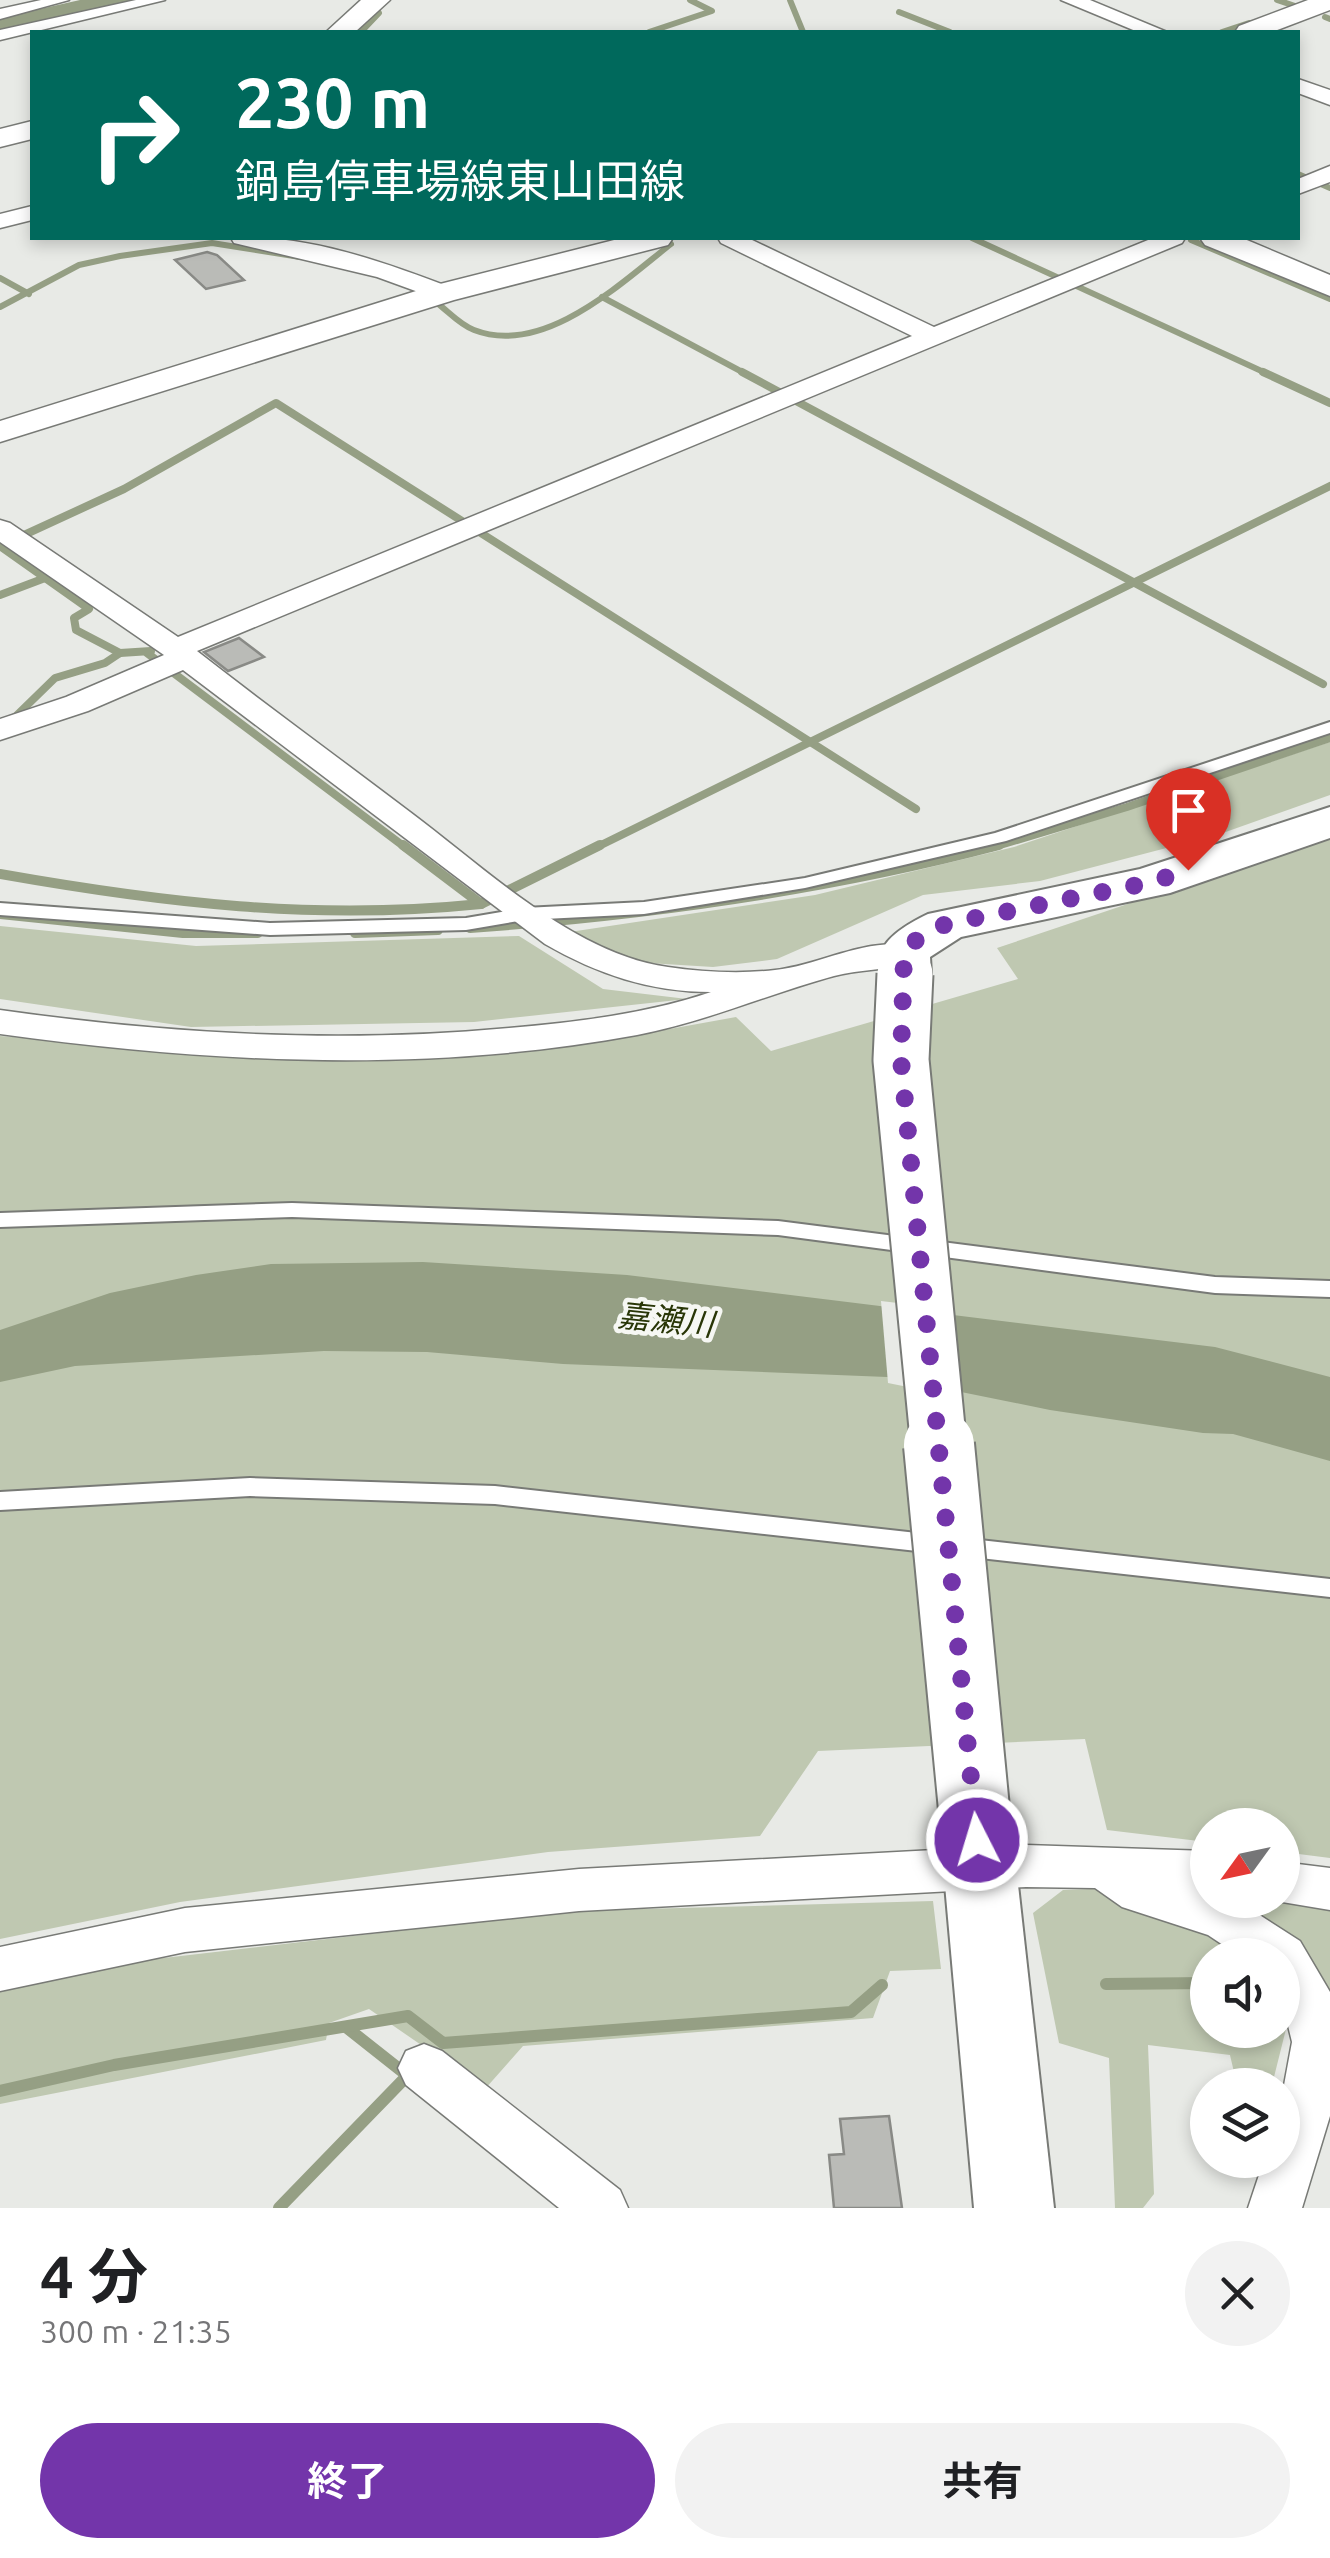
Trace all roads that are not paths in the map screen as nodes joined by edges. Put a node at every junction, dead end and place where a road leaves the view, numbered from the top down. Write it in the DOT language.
graph roads {
  1 [pos="61,0"];
  2 [pos="157,0"];
  3 [pos="1071,0"];
  4 [pos="374,2"];
  5 [pos="1330,2"];
  6 [pos="0,14"];
  7 [pos="341,30"];
  8 [pos="1151,30"];
  9 [pos="1254,30"];
  10 [pos="0,34"];
  11 [pos="1300,87"];
  12 [pos="1330,98"];
  13 [pos="30,130"];
  14 [pos="0,138"];
  15 [pos="30,214"];
  16 [pos="0,221"];
  17 [pos="649,240"];
  18 [pos="734,240"];
  19 [pos="1168,240"];
  20 [pos="1221,240"];
  21 [pos="258,241"];
  22 [pos="1330,286"];
  23 [pos="443,293"];
  24 [pos="928,334"];
  25 [pos="0,432"];
  26 [pos="11,536"];
  27 [pos="171,656"];
  28 [pos="1330,727"];
  29 [pos="0,730"];
  30 [pos="1330,822"];
  31 [pos="0,909"];
  32 [pos="519,909"];
  33 [pos="905,964"];
  34 [pos="777,982"];
  35 [pos="0,1022"];
  36 [pos="0,1220"];
  37 [pos="1330,1289"];
  38 [pos="0,1501"];
  39 [pos="1330,1588"];
  40 [pos="979,1855"];
  41 [pos="1102,1867"];
  42 [pos="1190,1871"];
  43 [pos="1300,1886"];
  44 [pos="1330,1890"];
  45 [pos="1253,1938"];
  46 [pos="0,1969"];
  47 [pos="1300,1986"];
  48 [pos="424,2068"];
  49 [pos="600,2208"];
  50 [pos="1014,2208"];
  51 [pos="1275,2208"];
  1 -- 6 [label="street"];
  2 -- 10 [label="street"];
  3 -- 8 [label="street"];
  4 -- 7 [label="street"];
  5 -- 9 [label="street"];
  11 -- 12 [label="street"];
  13 -- 14 [label="street"];
  15 -- 16 [label="street"];
  17 -- 23 [label="street"];
  18 -- 24 [label="street"];
  19 -- 24 [label="street"];
  20 -- 22 [label="street"];
  21 -- 23 [label="street"];
  23 -- 25 [label="street"];
  24 -- 27 [label="street"];
  26 -- 27 [label="street"];
  27 -- 29 [label="street"];
  27 -- 32 [label="street"];
  28 -- 32 [label="lane"];
  30 -- 33 [label="main road"];
  31 -- 32 [label="lane"];
  32 -- 34 [label="street"];
  33 -- 34 [label="street"];
  33 -- 40 [label="main road, bridge"];
  34 -- 35 [label="street"];
  36 -- 37 [label="lane"];
  38 -- 39 [label="lane"];
  40 -- 41 [label="street"];
  40 -- 46 [label="street"];
  40 -- 50 [label="main road"];
  41 -- 42 [label="street"];
  41 -- 45 [label="street"];
  43 -- 44 [label="street"];
  47 -- 51 [label="street"];
  48 -- 49 [label="street"];
}
